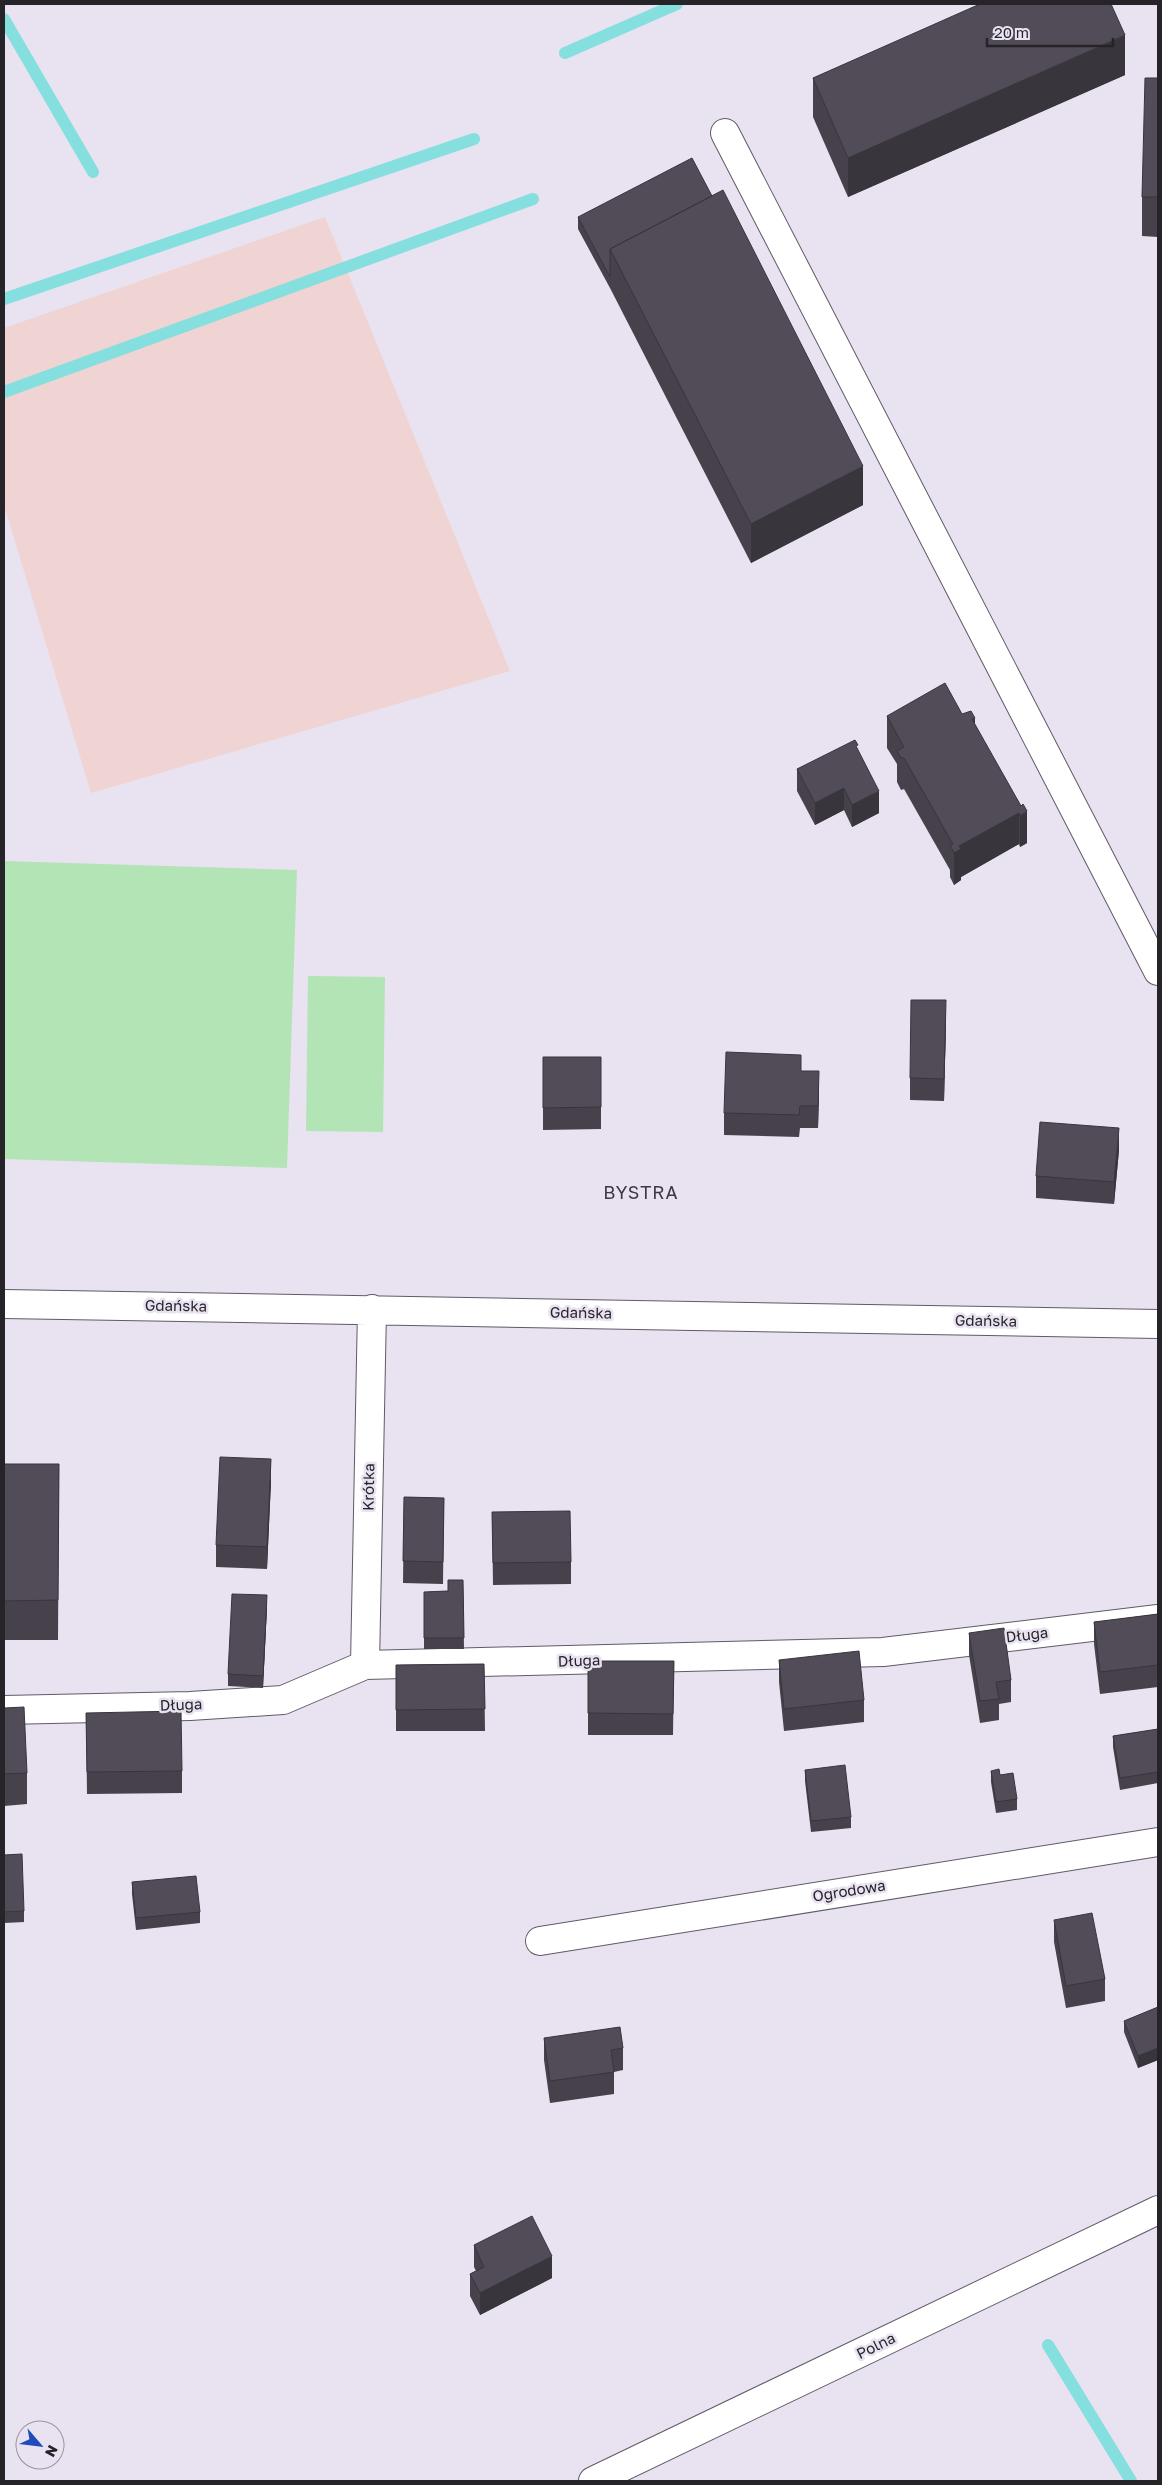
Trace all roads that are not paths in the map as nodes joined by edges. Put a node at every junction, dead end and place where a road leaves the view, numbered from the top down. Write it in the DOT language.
graph roads {
  1 [pos="725,133"];
  2 [pos="1158,970"];
  3 [pos="4,1304"];
  4 [pos="372,1309"];
  5 [pos="1158,1324"];
  6 [pos="1158,1619"];
  7 [pos="365,1665"];
  8 [pos="4,1710"];
  9 [pos="1158,1842"];
  10 [pos="540,1941"];
  11 [pos="1158,2210"];
  12 [pos="593,2481"];
  1 -- 2 [label="street"];
  3 -- 4 [label="street, Gdańska"];
  4 -- 5 [label="street, Gdańska"];
  4 -- 7 [label="street, Krótka"];
  6 -- 7 [label="street, Długa"];
  7 -- 8 [label="street, Długa"];
  9 -- 10 [label="street, Ogrodowa"];
  11 -- 12 [label="street, Polna"];
}
